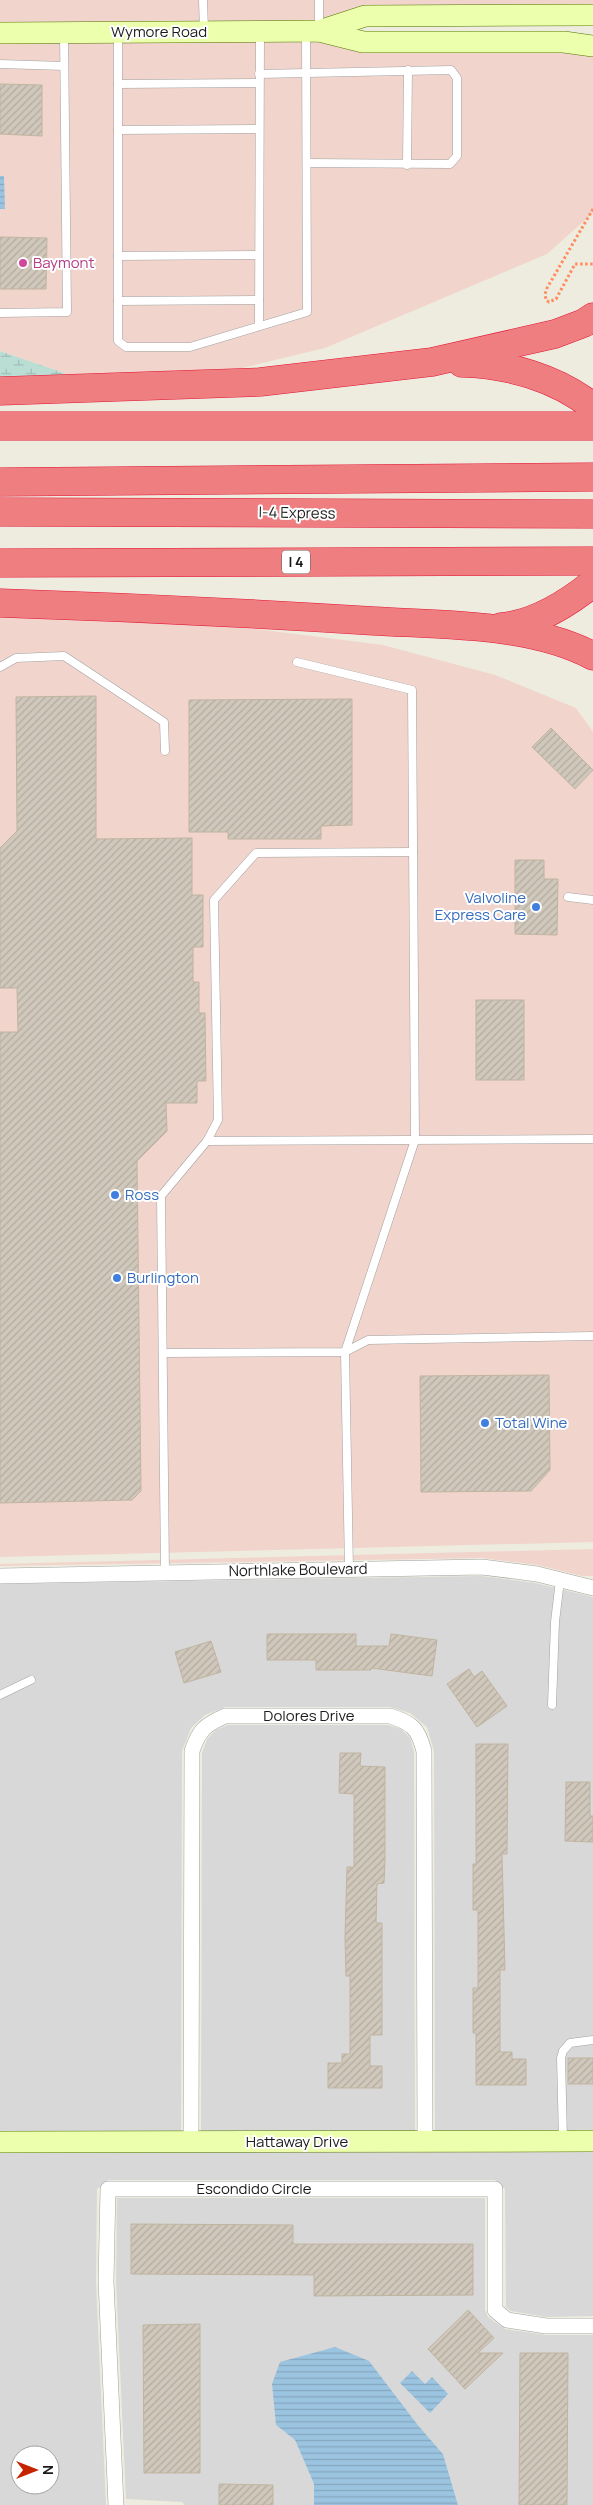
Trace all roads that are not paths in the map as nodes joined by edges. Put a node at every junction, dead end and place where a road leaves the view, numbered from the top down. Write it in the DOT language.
graph roads {
  1 [pos="203,0"];
  2 [pos="319,0"];
  3 [pos="593,15"];
  4 [pos="312,31"];
  5 [pos="118,32"];
  6 [pos="204,32"];
  7 [pos="260,32"];
  8 [pos="0,33"];
  9 [pos="64,33"];
  10 [pos="593,46"];
  11 [pos="0,64"];
  12 [pos="64,66"];
  13 [pos="408,70"];
  14 [pos="259,74"];
  15 [pos="306,74"];
  16 [pos="259,83"];
  17 [pos="118,84"];
  18 [pos="259,129"];
  19 [pos="118,130"];
  20 [pos="307,163"];
  21 [pos="407,165"];
  22 [pos="259,255"];
  23 [pos="118,256"];
  24 [pos="118,300"];
  25 [pos="259,300"];
  26 [pos="0,313"];
  27 [pos="593,317"];
  28 [pos="259,326"];
  29 [pos="432,362"];
  30 [pos="0,391"];
  31 [pos="591,412"];
  32 [pos="0,426"];
  33 [pos="593,477"];
  34 [pos="0,482"];
  35 [pos="0,512"];
  36 [pos="593,514"];
  37 [pos="0,563"];
  38 [pos="592,576"];
  39 [pos="0,603"];
  40 [pos="490,628"];
  41 [pos="593,656"];
  42 [pos="297,662"];
  43 [pos="0,667"];
  44 [pos="165,751"];
  45 [pos="413,852"];
  46 [pos="568,896"];
  47 [pos="593,900"];
  48 [pos="593,1138"];
  49 [pos="415,1140"];
  50 [pos="207,1141"];
  51 [pos="593,1336"];
  52 [pos="345,1352"];
  53 [pos="163,1353"];
  54 [pos="349,1569"];
  55 [pos="165,1573"];
  56 [pos="0,1576"];
  57 [pos="560,1580"];
  58 [pos="593,1588"];
  59 [pos="31,1680"];
  60 [pos="0,1695"];
  61 [pos="552,1705"];
  62 [pos="593,2040"];
  63 [pos="563,2141"];
  64 [pos="593,2141"];
  65 [pos="0,2142"];
  66 [pos="191,2142"];
  67 [pos="425,2143"];
  68 [pos="593,2326"];
  69 [pos="116,2505"];
  1 -- 6 [label="lane"];
  2 -- 4 [label="lane"];
  3 -- 4 [label="main road, Wymore Road"];
  4 -- 7 [label="main road, Wymore Road"];
  4 -- 10 [label="main road, Wymore Road"];
  4 -- 15 [label="lane"];
  5 -- 6 [label="main road, Wymore Road"];
  5 -- 9 [label="main road, Wymore Road"];
  5 -- 17 [label="lane"];
  6 -- 7 [label="main road, Wymore Road"];
  7 -- 14 [label="lane"];
  8 -- 9 [label="main road, Wymore Road"];
  9 -- 12 [label="lane"];
  11 -- 12 [label="lane"];
  12 -- 26 [label="lane"];
  13 -- 15 [label="lane"];
  13 -- 21 [label="lane"];
  13 -- 21 [label="lane"];
  14 -- 15 [label="lane"];
  14 -- 16 [label="lane"];
  15 -- 20 [label="lane"];
  16 -- 17 [label="lane"];
  16 -- 18 [label="lane"];
  17 -- 19 [label="lane"];
  18 -- 19 [label="lane"];
  18 -- 22 [label="lane"];
  19 -- 23 [label="lane"];
  20 -- 21 [label="lane"];
  20 -- 28 [label="lane"];
  22 -- 23 [label="lane"];
  22 -- 25 [label="lane"];
  23 -- 24 [label="lane"];
  24 -- 25 [label="lane"];
  24 -- 28 [label="lane"];
  25 -- 28 [label="lane"];
  27 -- 29 [label="highway"];
  29 -- 30 [label="highway"];
  29 -- 31 [label="highway"];
  31 -- 32 [label="highway"];
  33 -- 34 [label="highway"];
  35 -- 36 [label="highway, I-4 Express"];
  37 -- 38 [label="highway, I 4"];
  38 -- 40 [label="highway"];
  39 -- 40 [label="highway"];
  40 -- 41 [label="highway"];
  42 -- 45 [label="lane"];
  43 -- 44 [label="lane"];
  45 -- 49 [label="lane"];
  45 -- 50 [label="lane"];
  46 -- 47 [label="lane"];
  48 -- 49 [label="lane"];
  49 -- 50 [label="lane"];
  49 -- 52 [label="lane"];
  50 -- 53 [label="lane"];
  51 -- 52 [label="lane"];
  52 -- 53 [label="lane"];
  52 -- 54 [label="lane"];
  53 -- 55 [label="lane"];
  54 -- 55 [label="street, Northlake Boulevard"];
  54 -- 57 [label="street, Northlake Boulevard"];
  55 -- 56 [label="street, Northlake Boulevard"];
  57 -- 58 [label="street, Northlake Boulevard"];
  57 -- 61 [label="lane"];
  59 -- 60 [label="lane"];
  62 -- 63 [label="lane"];
  63 -- 64 [label="main road, Hattaway Drive"];
  63 -- 67 [label="main road, Hattaway Drive"];
  65 -- 66 [label="main road, Hattaway Drive"];
  66 -- 67 [label="main road, Hattaway Drive"];
  66 -- 67 [label="street, Dolores Drive"];
  68 -- 69 [label="street, Escondido Circle"];
}
